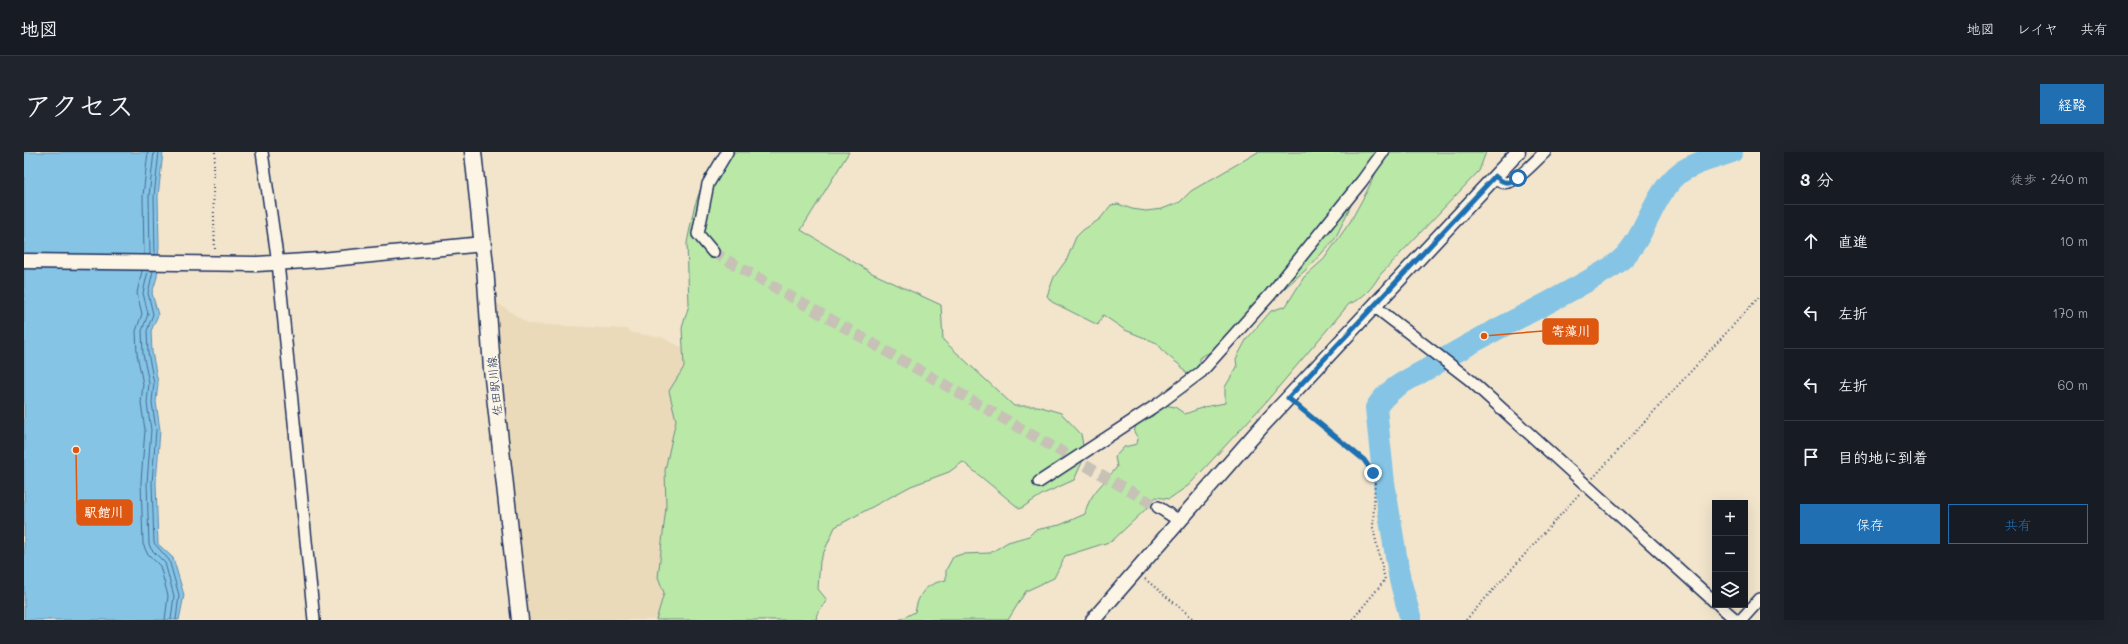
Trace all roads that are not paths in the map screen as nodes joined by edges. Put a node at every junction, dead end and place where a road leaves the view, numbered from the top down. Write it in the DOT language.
graph roads {
  1 [pos="262,152"];
  2 [pos="473,152"];
  3 [pos="728,152"];
  4 [pos="1383,152"];
  5 [pos="1518,152"];
  6 [pos="1545,152"];
  7 [pos="1495,176"];
  8 [pos="483,244"];
  9 [pos="713,252"];
  10 [pos="24,261"];
  11 [pos="278,263"];
  12 [pos="1374,306"];
  13 [pos="1039,482"];
  14 [pos="1158,507"];
  15 [pos="1178,520"];
  16 [pos="1712,599"];
  17 [pos="1760,599"];
  18 [pos="1722,608"];
  19 [pos="314,620"];
  20 [pos="520,620"];
  21 [pos="1093,620"];
  22 [pos="1736,620"];
  23 [pos="1741,620"];
  1 -- 11 [label="street"];
  2 -- 8 [label="main road, 佐田駅川線"];
  3 -- 9 [label="street"];
  4 -- 13 [label="street"];
  5 -- 7 [label="street"];
  6 -- 7 [label="street"];
  7 -- 12 [label="street"];
  8 -- 11 [label="street"];
  8 -- 20 [label="main road, 佐田駅川線"];
  10 -- 11 [label="street"];
  11 -- 19 [label="street"];
  12 -- 15 [label="street"];
  12 -- 16 [label="street"];
  14 -- 15 [label="street"];
  15 -- 21 [label="street"];
  17 -- 23 [label="street"];
  18 -- 22 [label="street"];
}
